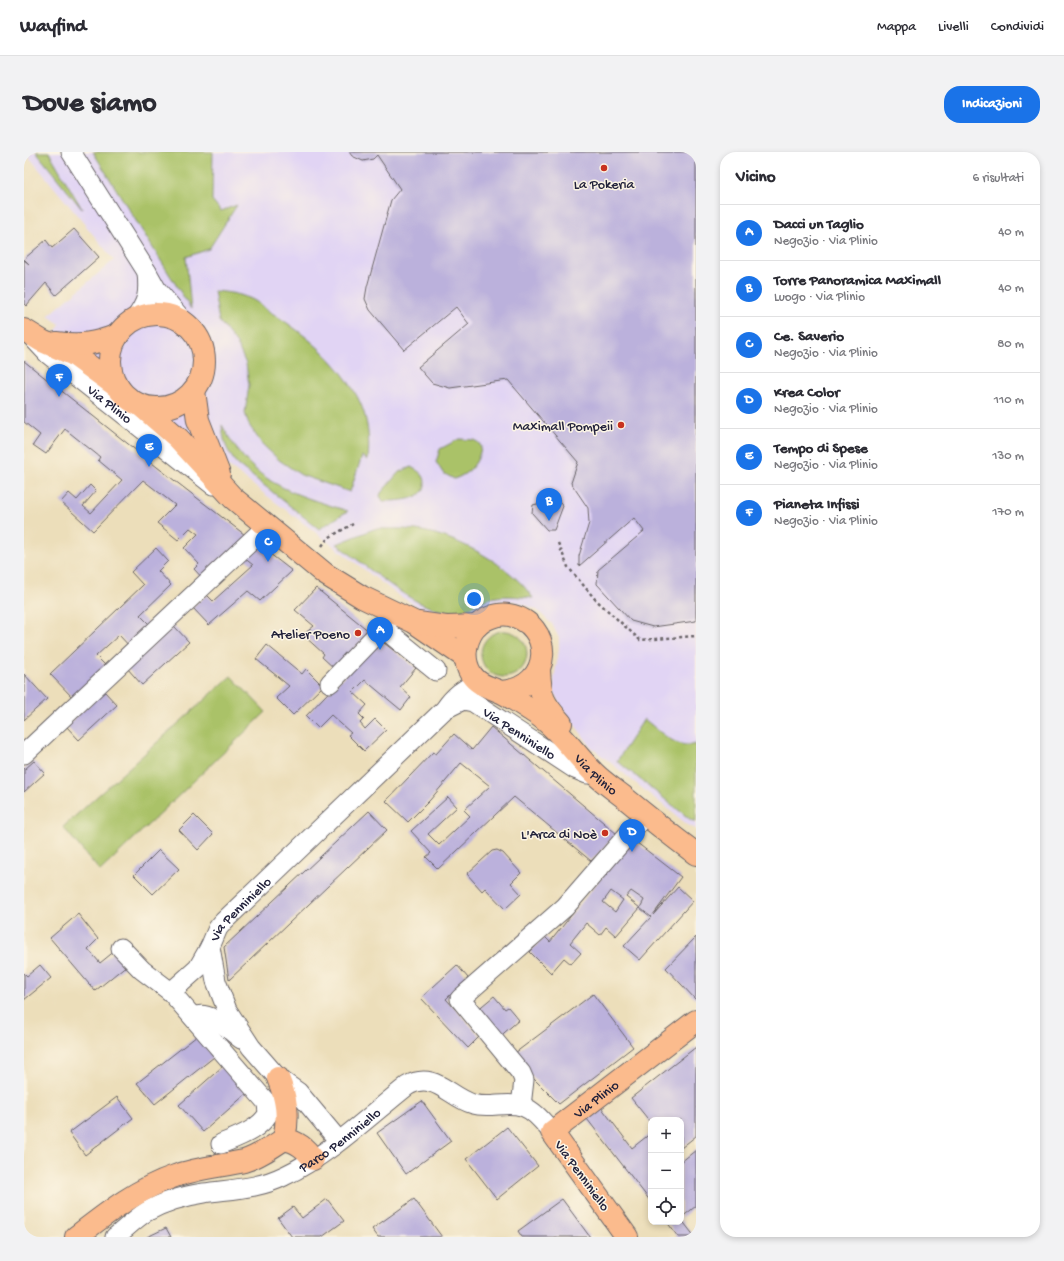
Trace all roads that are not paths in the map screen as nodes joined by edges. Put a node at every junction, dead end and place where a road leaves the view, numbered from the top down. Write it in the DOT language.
graph roads {
  1 [pos="71,152"];
  2 [pos="147,272"];
  3 [pos="135,319"];
  4 [pos="184,322"];
  5 [pos="26,332"];
  6 [pos="118,335"];
  7 [pos="118,387"];
  8 [pos="194,390"];
  9 [pos="140,405"];
  10 [pos="233,498"];
  11 [pos="266,527"];
  12 [pos="388,620"];
  13 [pos="414,622"];
  14 [pos="477,626"];
  15 [pos="465,657"];
  16 [pos="539,669"];
  17 [pos="436,670"];
  18 [pos="478,682"];
  19 [pos="330,683"];
  20 [pos="501,692"];
  21 [pos="445,709"];
  22 [pos="24,754"];
  23 [pos="595,774"];
  24 [pos="638,823"];
  25 [pos="696,840"];
  26 [pos="696,854"];
  27 [pos="210,947"];
  28 [pos="121,948"];
  29 [pos="171,992"];
  30 [pos="193,1017"];
  31 [pos="696,1021"];
  32 [pos="251,1047"];
  33 [pos="278,1078"];
  34 [pos="521,1106"];
  35 [pos="552,1132"];
  36 [pos="284,1139"];
  37 [pos="338,1140"];
  38 [pos="221,1144"];
  39 [pos="313,1159"];
  40 [pos="76,1237"];
  41 [pos="115,1237"];
  42 [pos="627,1237"];
  1 -- 2 [label="street"];
  2 -- 3 [label="street"];
  2 -- 4 [label="street"];
  3 -- 4 [label="main road, Via Plinio"];
  3 -- 6 [label="main road, Via Plinio"];
  4 -- 8 [label="main road, Via Plinio"];
  5 -- 6 [label="main road, Via Plinio"];
  5 -- 7 [label="main road, Via Plinio"];
  5 -- 10 [label="street, Via Plinio"];
  6 -- 7 [label="main road, Via Plinio"];
  7 -- 9 [label="main road, Via Plinio"];
  8 -- 9 [label="main road, Via Plinio"];
  8 -- 10 [label="main road, Via Plinio"];
  9 -- 10 [label="main road, Via Plinio"];
  10 -- 11 [label="main road, Via Plinio"];
  11 -- 12 [label="main road, Via Plinio"];
  11 -- 22 [label="street"];
  12 -- 13 [label="main road, Via Plinio"];
  12 -- 17 [label="street"];
  12 -- 19 [label="street"];
  13 -- 14 [label="main road, Via Plinio"];
  13 -- 15 [label="main road, Via Plinio"];
  14 -- 15 [label="main road"];
  14 -- 16 [label="main road, Via Plinio"];
  15 -- 18 [label="main road"];
  16 -- 20 [label="main road"];
  16 -- 25 [label="main road, Via Plinio"];
  18 -- 20 [label="main road, Via Plinio"];
  18 -- 21 [label="street, Via Penniniello"];
  20 -- 23 [label="main road, Via Plinio"];
  21 -- 23 [label="street, Via Penniniello"];
  21 -- 27 [label="street, Via Penniniello"];
  23 -- 26 [label="main road, Via Plinio"];
  24 -- 34 [label="street"];
  27 -- 29 [label="street"];
  27 -- 32 [label="street, Via Penniniello"];
  28 -- 29 [label="street"];
  29 -- 30 [label="street"];
  30 -- 32 [label="street"];
  30 -- 38 [label="street"];
  31 -- 35 [label="main road, Via Plinio"];
  32 -- 33 [label="street, Via Penniniello"];
  33 -- 36 [label="main road"];
  33 -- 37 [label="street, Via Penniniello"];
  34 -- 35 [label="street, Parco Penniniello"];
  34 -- 37 [label="street, Parco Penniniello"];
  35 -- 42 [label="main road, Via Penniniello"];
  36 -- 39 [label="main road"];
  36 -- 40 [label="main road"];
  37 -- 39 [label="street, Parco Penniniello"];
  39 -- 41 [label="street, Parco Penniniello"];
}
